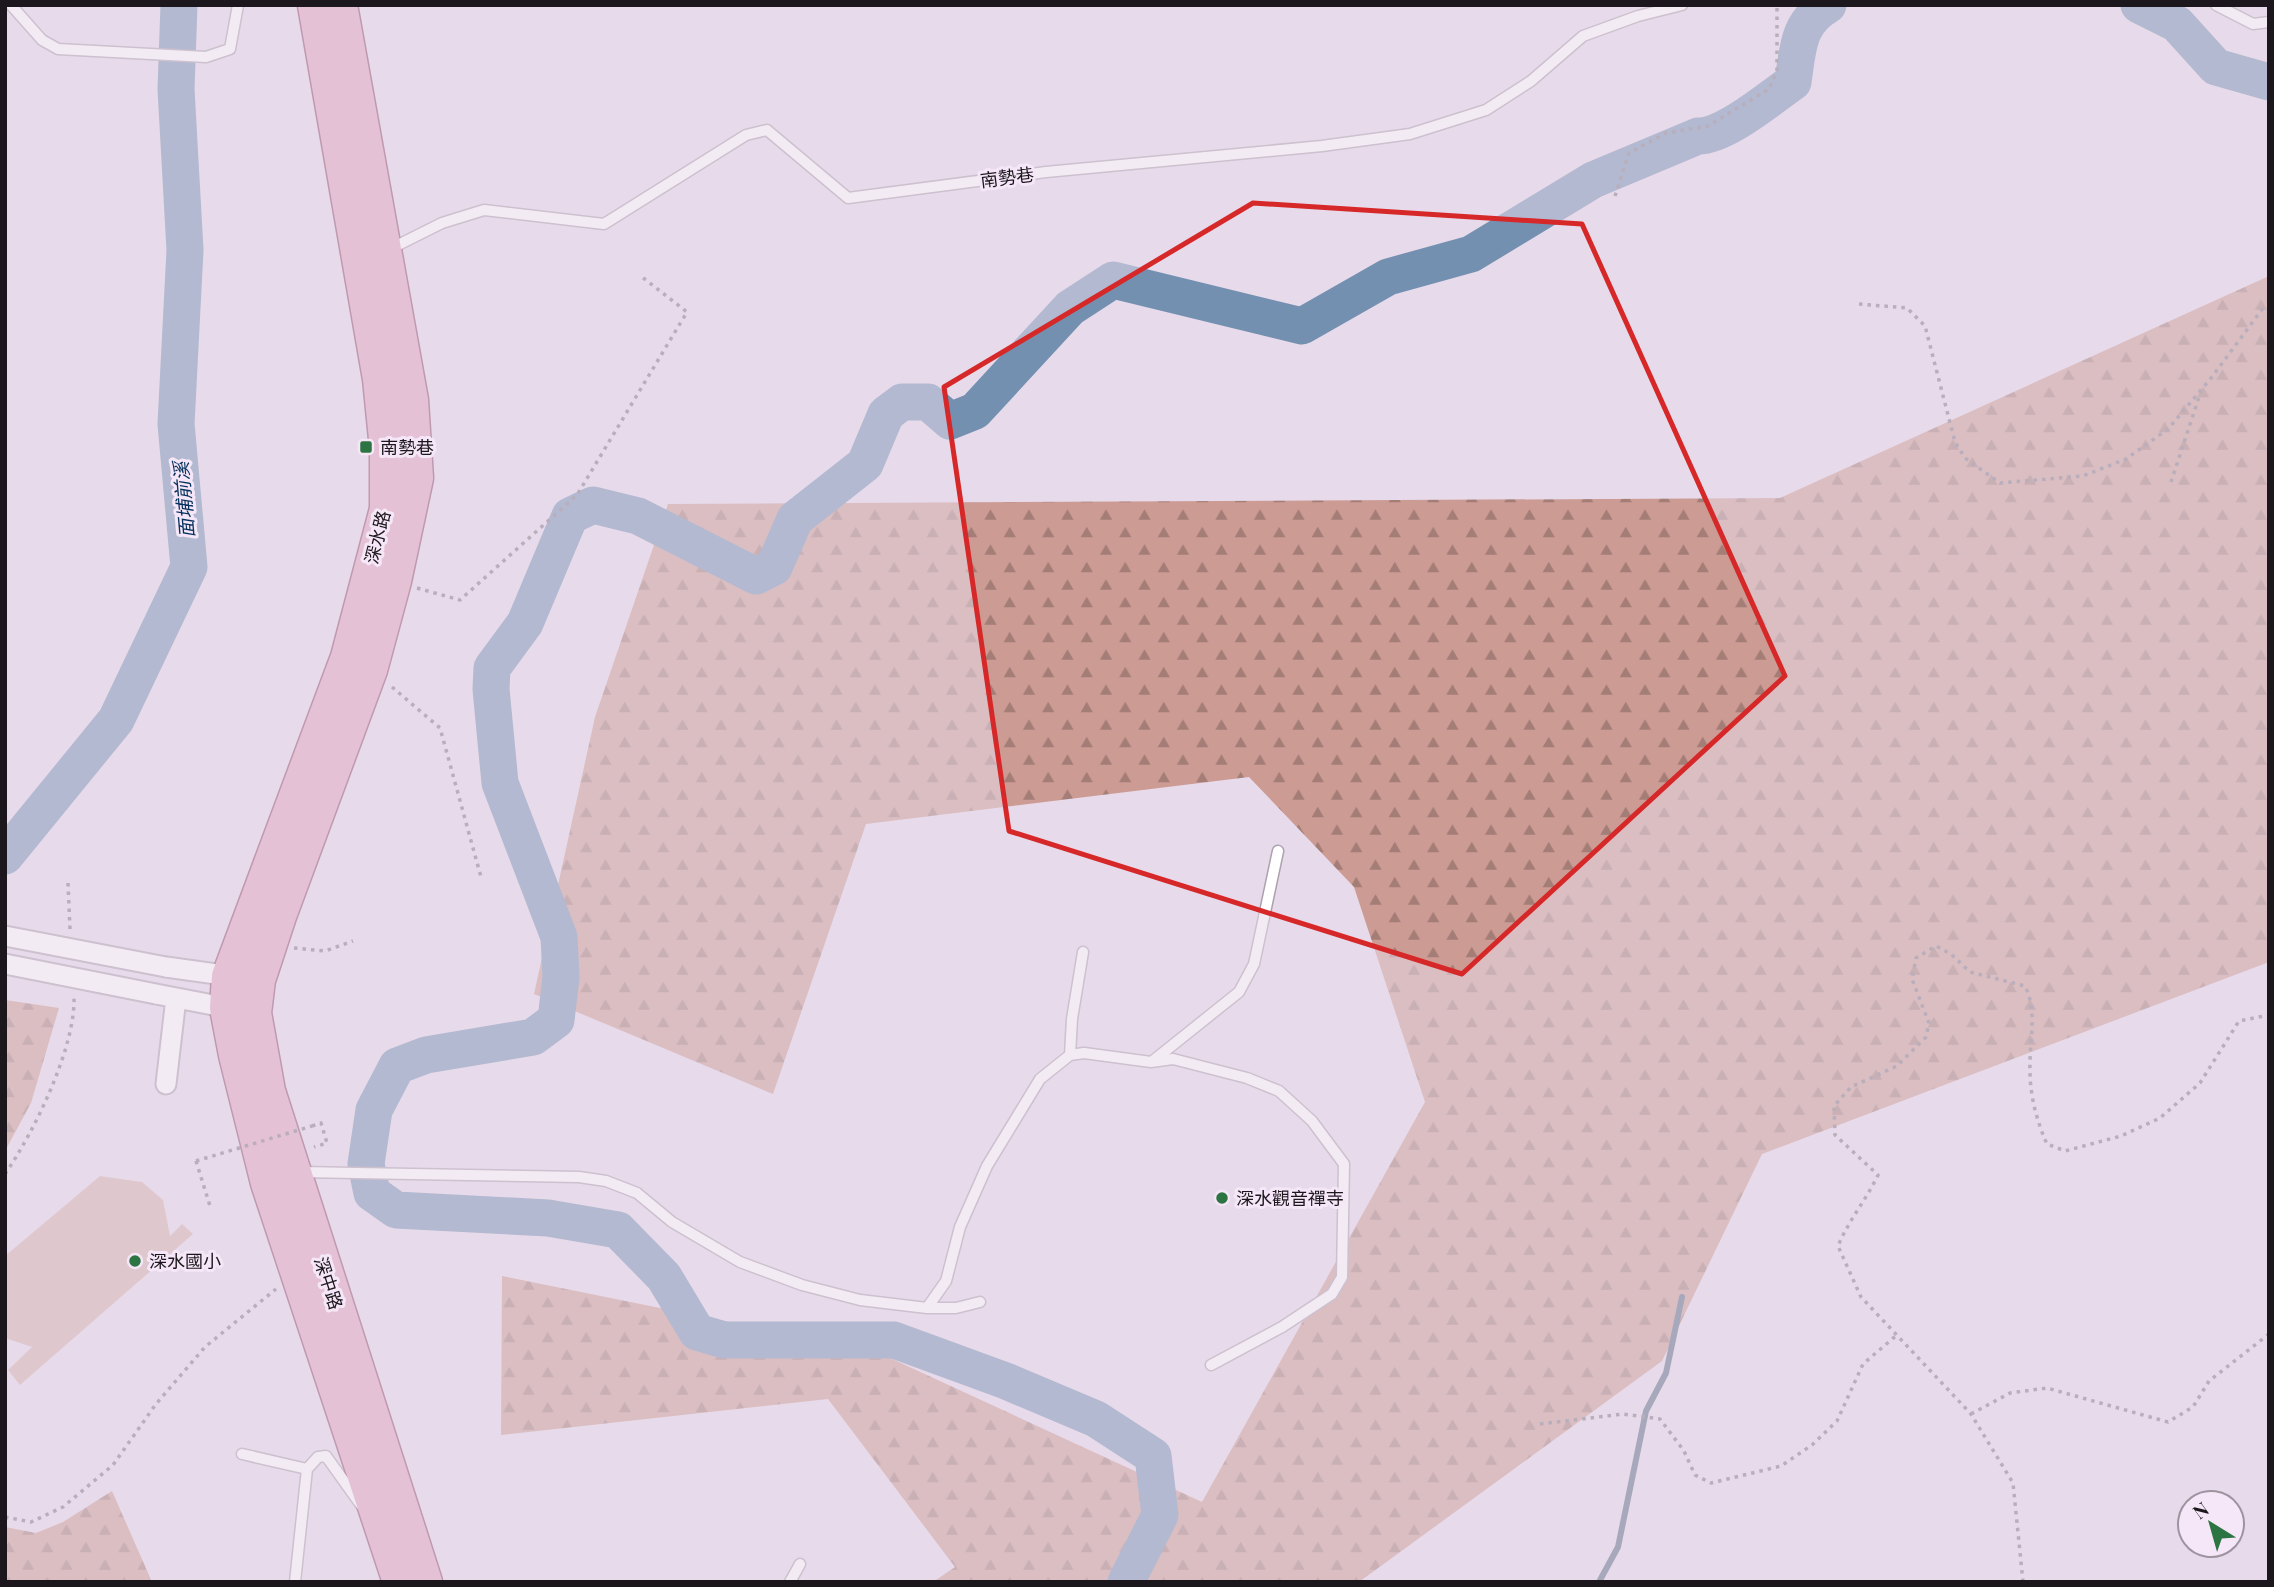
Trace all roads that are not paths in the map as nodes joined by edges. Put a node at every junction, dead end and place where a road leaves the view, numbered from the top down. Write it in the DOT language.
graph roads {
  1 [pos="11,5"];
  2 [pos="238,5"];
  3 [pos="314,5"];
  4 [pos="341,5"];
  5 [pos="1682,5"];
  6 [pos="2216,5"];
  7 [pos="2269,22"];
  8 [pos="371,255"];
  9 [pos="1278,851"];
  10 [pos="5,936"];
  11 [pos="1083,952"];
  12 [pos="5,964"];
  13 [pos="228,976"];
  14 [pos="259,980"];
  15 [pos="176,998"];
  16 [pos="240,1011"];
  17 [pos="1070,1055"];
  18 [pos="1151,1062"];
  19 [pos="166,1084"];
  20 [pos="286,1172"];
  21 [pos="980,1302"];
  22 [pos="927,1308"];
  23 [pos="1211,1365"];
  24 [pos="242,1454"];
  25 [pos="307,1469"];
  26 [pos="385,1539"];
  27 [pos="800,1564"];
  28 [pos="295,1582"];
  29 [pos="399,1582"];
  30 [pos="426,1582"];
  31 [pos="790,1582"];
  1 -- 2 [label="lane"];
  3 -- 8 [label="main road, 深水路"];
  4 -- 8 [label="main road, 深水路"];
  5 -- 8 [label="lane, 南勢巷"];
  6 -- 7 [label="lane"];
  8 -- 13 [label="main road, 深水路"];
  8 -- 14 [label="main road, 深水路"];
  9 -- 18 [label="lane"];
  10 -- 13 [label="street, bridge"];
  11 -- 17 [label="lane"];
  12 -- 15 [label="street, bridge"];
  13 -- 14 [label="street"];
  13 -- 16 [label="main road, 深水路"];
  14 -- 16 [label="main road, 深中路"];
  15 -- 16 [label="street"];
  15 -- 19 [label="street"];
  16 -- 20 [label="main road, 深中路"];
  17 -- 18 [label="lane"];
  17 -- 22 [label="lane"];
  18 -- 23 [label="lane"];
  20 -- 22 [label="lane"];
  20 -- 26 [label="main road, 深中路"];
  20 -- 30 [label="main road, 深中路"];
  21 -- 22 [label="lane"];
  24 -- 25 [label="lane"];
  25 -- 26 [label="lane"];
  25 -- 28 [label="lane"];
  26 -- 29 [label="main road, 深中路"];
  27 -- 31 [label="lane"];
}
